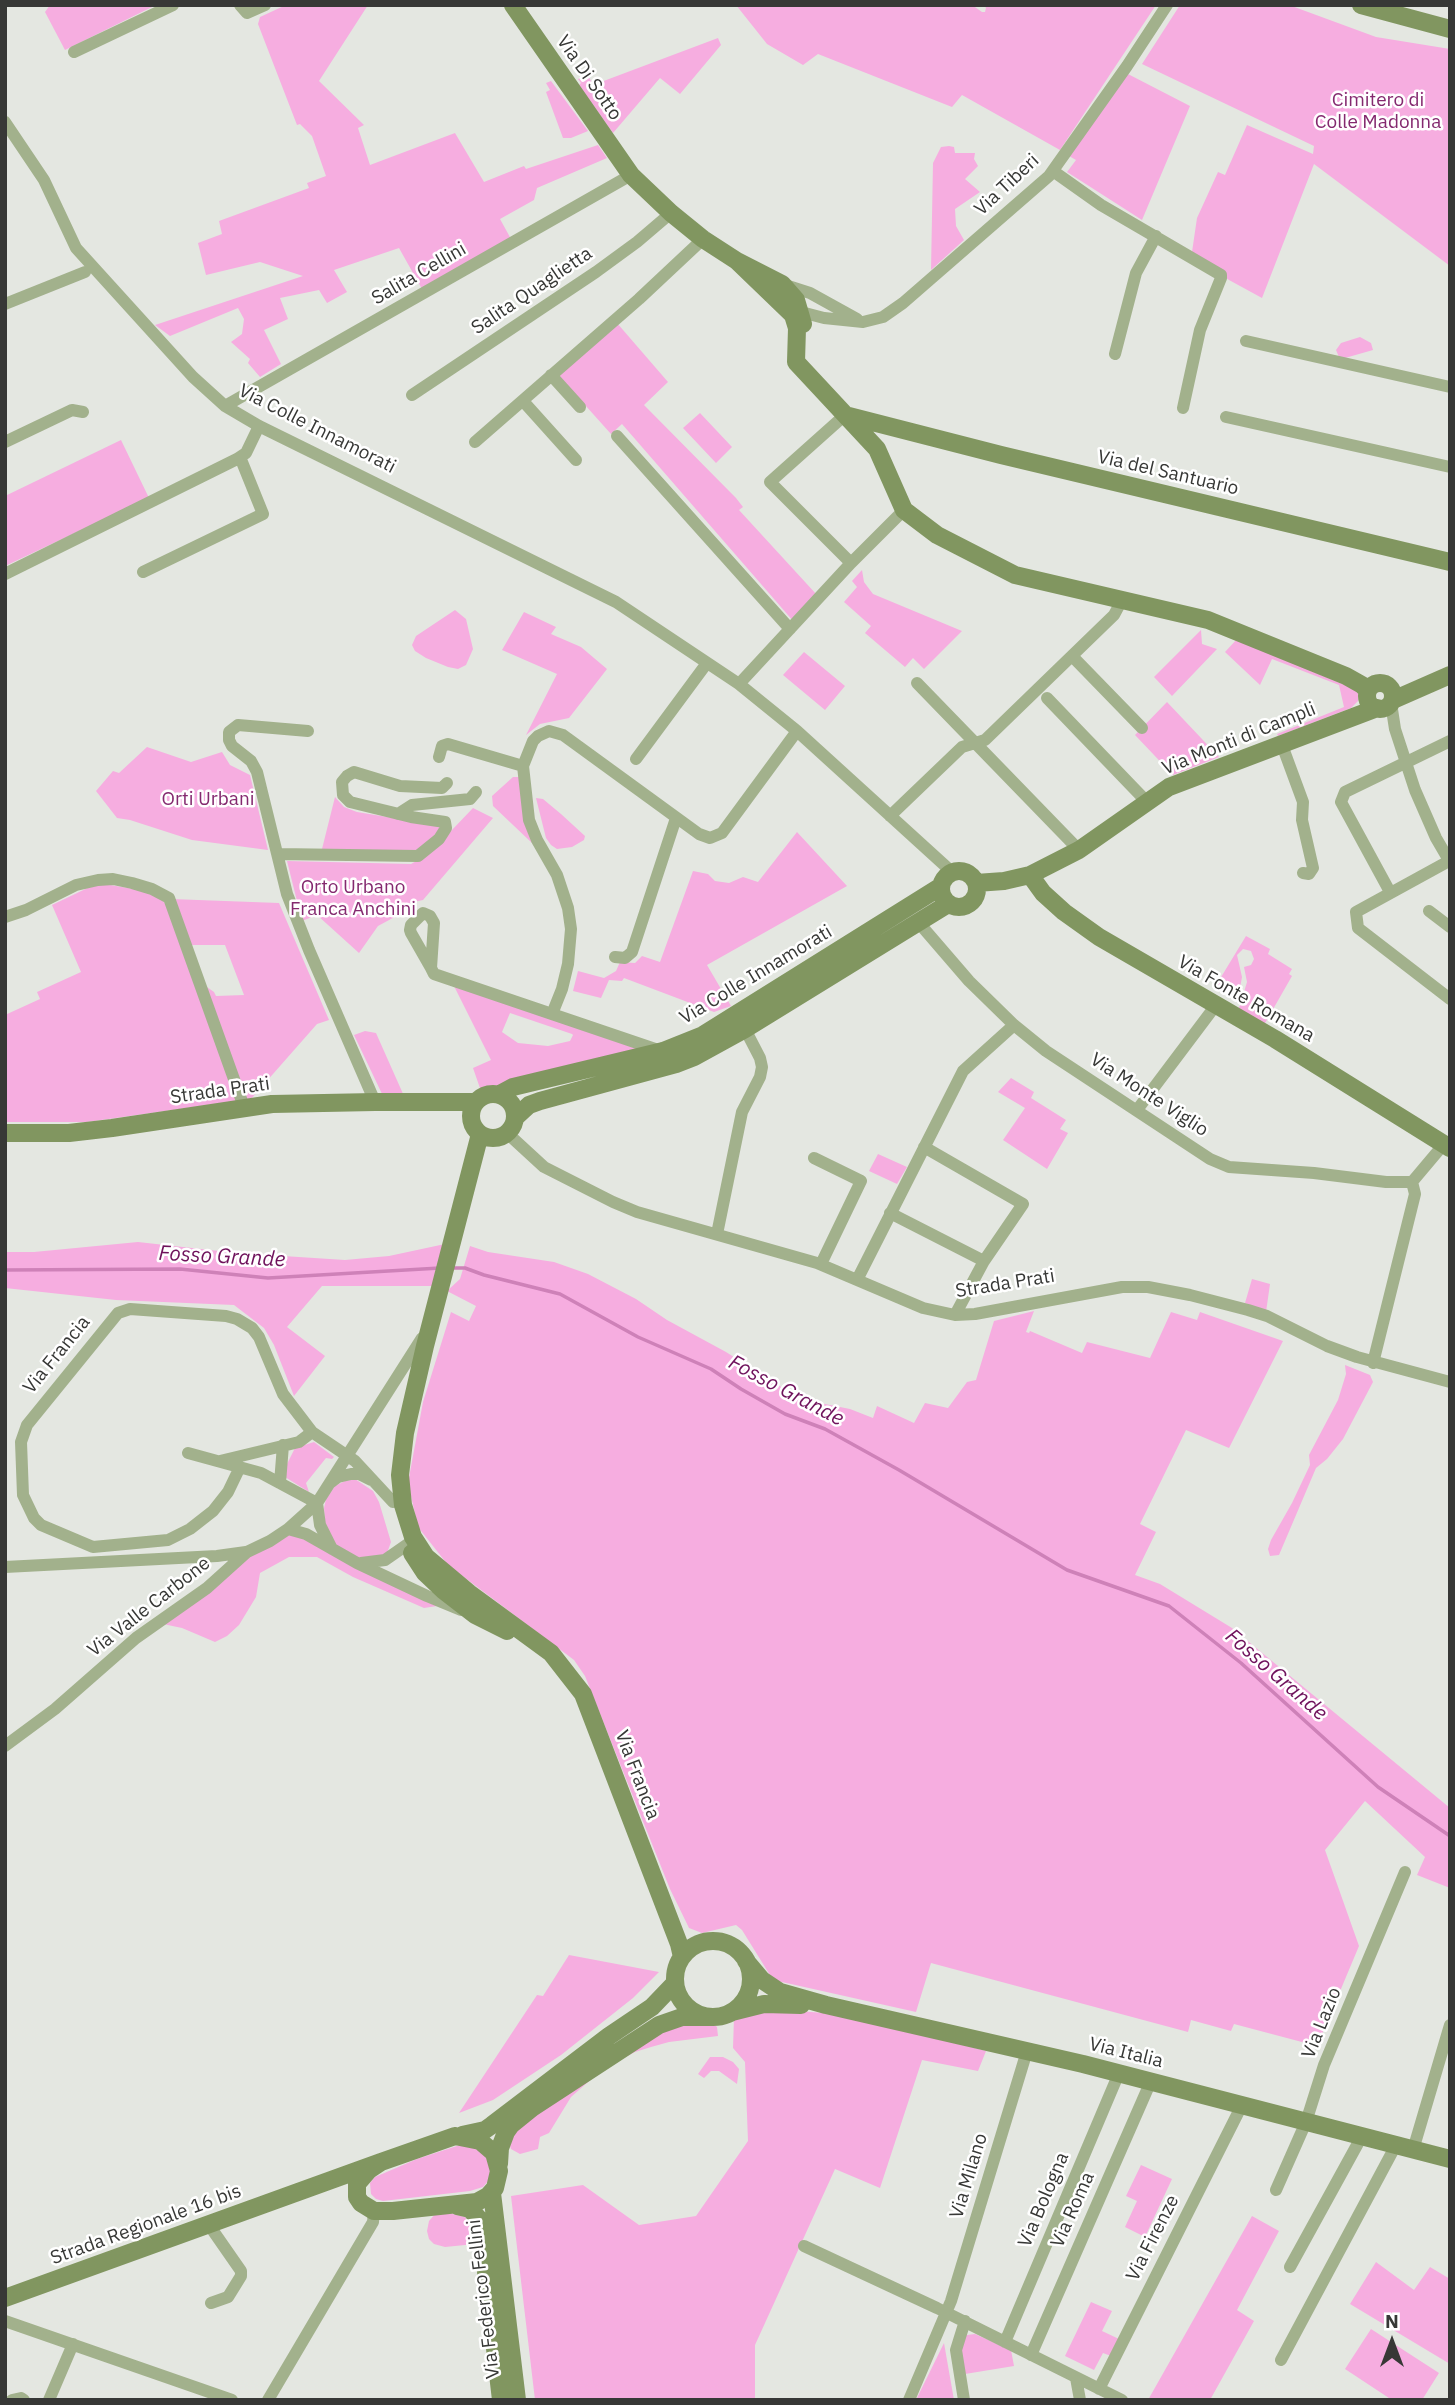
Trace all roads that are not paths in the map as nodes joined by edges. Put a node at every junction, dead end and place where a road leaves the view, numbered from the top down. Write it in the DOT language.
graph roads {
  1 [pos="173,5"];
  2 [pos="240,5"];
  3 [pos="265,5"];
  4 [pos="513,5"];
  5 [pos="1167,5"];
  6 [pos="1361,5"];
  7 [pos="1402,11"];
  8 [pos="1450,29"];
  9 [pos="74,52"];
  10 [pos="5,122"];
  11 [pos="1053,172"];
  12 [pos="631,175"];
  13 [pos="671,213"];
  14 [pos="1156,236"];
  15 [pos="703,239"];
  16 [pos="76,248"];
  17 [pos="737,261"];
  18 [pos="85,272"];
  19 [pos="782,284"];
  20 [pos="118,294"];
  21 [pos="5,304"];
  22 [pos="797,310"];
  23 [pos="837,315"];
  24 [pos="797,340"];
  25 [pos="1246,341"];
  26 [pos="1115,354"];
  27 [pos="551,375"];
  28 [pos="1450,387"];
  29 [pos="412,395"];
  30 [pos="523,401"];
  31 [pos="225,406"];
  32 [pos="580,407"];
  33 [pos="1183,408"];
  34 [pos="83,412"];
  35 [pos="845,415"];
  36 [pos="1226,417"];
  37 [pos="259,426"];
  38 [pos="883,426"];
  39 [pos="617,436"];
  40 [pos="5,442"];
  41 [pos="475,442"];
  42 [pos="877,449"];
  43 [pos="240,457"];
  44 [pos="576,460"];
  45 [pos="1450,467"];
  46 [pos="904,510"];
  47 [pos="1450,562"];
  48 [pos="851,563"];
  49 [pos="143,572"];
  50 [pos="5,574"];
  51 [pos="1122,600"];
  52 [pos="790,629"];
  53 [pos="1072,656"];
  54 [pos="707,663"];
  55 [pos="1450,676"];
  56 [pos="917,683"];
  57 [pos="739,684"];
  58 [pos="1047,698"];
  59 [pos="1379,702"];
  60 [pos="1142,728"];
  61 [pos="797,731"];
  62 [pos="309,732"];
  63 [pos="1450,741"];
  64 [pos="973,743"];
  65 [pos="1282,745"];
  66 [pos="439,757"];
  67 [pos="636,760"];
  68 [pos="1406,763"];
  69 [pos="523,766"];
  70 [pos="447,783"];
  71 [pos="476,792"];
  72 [pos="1147,802"];
  73 [pos="398,814"];
  74 [pos="890,817"];
  75 [pos="676,818"];
  76 [pos="1079,850"];
  77 [pos="278,854"];
  78 [pos="1449,861"];
  79 [pos="952,873"];
  80 [pos="1303,873"];
  81 [pos="1030,875"];
  82 [pos="976,883"];
  83 [pos="1390,892"];
  84 [pos="944,896"];
  85 [pos="1429,911"];
  86 [pos="5,917"];
  87 [pos="919,923"];
  88 [pos="1450,927"];
  89 [pos="615,957"];
  90 [pos="431,968"];
  91 [pos="1450,999"];
  92 [pos="1216,1005"];
  93 [pos="552,1014"];
  94 [pos="1014,1025"];
  95 [pos="745,1029"];
  96 [pos="663,1051"];
  97 [pos="500,1094"];
  98 [pos="375,1101"];
  99 [pos="475,1102"];
  100 [pos="442,1103"];
  101 [pos="244,1107"];
  102 [pos="1138,1110"];
  103 [pos="516,1116"];
  104 [pos="476,1129"];
  105 [pos="5,1133"];
  106 [pos="507,1133"];
  107 [pos="1447,1146"];
  108 [pos="924,1147"];
  109 [pos="814,1158"];
  110 [pos="1412,1182"];
  111 [pos="890,1213"];
  112 [pos="717,1234"];
  113 [pos="984,1261"];
  114 [pos="821,1264"];
  115 [pos="858,1280"];
  116 [pos="435,1313"];
  117 [pos="954,1315"];
  118 [pos="1373,1363"];
  119 [pos="1450,1382"];
  120 [pos="275,1401"];
  121 [pos="289,1401"];
  122 [pos="312,1432"];
  123 [pos="283,1446"];
  124 [pos="188,1453"];
  125 [pos="346,1454"];
  126 [pos="218,1461"];
  127 [pos="240,1467"];
  128 [pos="375,1481"];
  129 [pos="280,1483"];
  130 [pos="329,1483"];
  131 [pos="317,1503"];
  132 [pos="399,1508"];
  133 [pos="288,1529"];
  134 [pos="410,1540"];
  135 [pos="332,1549"];
  136 [pos="247,1552"];
  137 [pos="357,1563"];
  138 [pos="5,1567"];
  139 [pos="475,1615"];
  140 [pos="558,1662"];
  141 [pos="5,1746"];
  142 [pos="1405,1871"];
  143 [pos="666,1909"];
  144 [pos="709,1942"];
  145 [pos="682,1957"];
  146 [pos="746,1961"];
  147 [pos="675,1983"];
  148 [pos="826,2005"];
  149 [pos="732,2012"];
  150 [pos="710,2017"];
  151 [pos="1450,2025"];
  152 [pos="1027,2051"];
  153 [pos="1119,2073"];
  154 [pos="1151,2081"];
  155 [pos="1242,2105"];
  156 [pos="1306,2122"];
  157 [pos="455,2136"];
  158 [pos="1362,2136"];
  159 [pos="1404,2148"];
  160 [pos="1450,2159"];
  161 [pos="381,2162"];
  162 [pos="499,2171"];
  163 [pos="1276,2190"];
  164 [pos="302,2192"];
  165 [pos="492,2193"];
  166 [pos="450,2206"];
  167 [pos="368,2207"];
  168 [pos="209,2225"];
  169 [pos="804,2246"];
  170 [pos="1290,2267"];
  171 [pos="5,2298"];
  172 [pos="211,2303"];
  173 [pos="947,2312"];
  174 [pos="5,2321"];
  175 [pos="965,2321"];
  176 [pos="1005,2342"];
  177 [pos="73,2344"];
  178 [pos="1031,2355"];
  179 [pos="1281,2360"];
  180 [pos="1076,2378"];
  181 [pos="1099,2389"];
  182 [pos="12,2400"];
  183 [pos="24,2400"];
  184 [pos="49,2400"];
  185 [pos="232,2400"];
  186 [pos="268,2400"];
  187 [pos="500,2400"];
  188 [pos="517,2400"];
  189 [pos="909,2400"];
  190 [pos="964,2400"];
  191 [pos="1080,2400"];
  192 [pos="1122,2400"];
  1 -- 9 [label="street"];
  2 -- 3 [label="street"];
  4 -- 12 [label="street, Via Di Sotto"];
  5 -- 11 [label="street, Via Tiberi"];
  6 -- 7 [label="street"];
  7 -- 8 [label="street"];
  10 -- 16 [label="street, Via Colle Innamorati"];
  11 -- 14 [label="street"];
  11 -- 23 [label="street, Via Tiberi"];
  12 -- 13 [label="street, Via Di Sotto"];
  12 -- 31 [label="street, Salita Cellini"];
  13 -- 15 [label="street, Via Di Sotto"];
  13 -- 29 [label="street, Salita Quaglietta"];
  14 -- 26 [label="street"];
  14 -- 33 [label="street"];
  15 -- 17 [label="street, Via Di Sotto"];
  15 -- 27 [label="street"];
  16 -- 18 [label="street"];
  16 -- 20 [label="street, Via Colle Innamorati"];
  17 -- 19 [label="street"];
  17 -- 22 [label="street"];
  18 -- 20 [label="street"];
  18 -- 21 [label="street"];
  19 -- 22 [label="street"];
  19 -- 23 [label="street"];
  20 -- 31 [label="street, Via Colle Innamorati"];
  22 -- 23 [label="street"];
  22 -- 24 [label="street"];
  23 -- 24 [label="street"];
  24 -- 35 [label="street"];
  25 -- 28 [label="street"];
  27 -- 30 [label="street"];
  27 -- 32 [label="street"];
  30 -- 41 [label="street"];
  30 -- 44 [label="street"];
  31 -- 37 [label="street, Via Colle Innamorati"];
  34 -- 40 [label="street"];
  35 -- 38 [label="street, Via del Santuario"];
  35 -- 42 [label="street"];
  35 -- 48 [label="street"];
  36 -- 45 [label="street"];
  37 -- 43 [label="street"];
  37 -- 54 [label="street, Via Colle Innamorati"];
  38 -- 42 [label="street"];
  38 -- 47 [label="street, Via del Santuario"];
  39 -- 52 [label="street"];
  42 -- 46 [label="street"];
  43 -- 49 [label="street"];
  43 -- 50 [label="street"];
  46 -- 48 [label="street"];
  46 -- 51 [label="street"];
  48 -- 52 [label="street"];
  51 -- 53 [label="street"];
  51 -- 59 [label="street"];
  52 -- 57 [label="street"];
  53 -- 60 [label="street"];
  53 -- 64 [label="street"];
  54 -- 57 [label="street, Via Colle Innamorati"];
  54 -- 67 [label="street"];
  55 -- 59 [label="street, Via Monti di Campli"];
  56 -- 64 [label="street"];
  57 -- 61 [label="street, Via Colle Innamorati"];
  58 -- 72 [label="street"];
  59 -- 65 [label="street, Via Monti di Campli"];
  59 -- 68 [label="street"];
  61 -- 74 [label="street, Via Colle Innamorati"];
  61 -- 75 [label="street"];
  62 -- 77 [label="street"];
  63 -- 68 [label="street"];
  64 -- 74 [label="street"];
  64 -- 76 [label="street"];
  65 -- 72 [label="street, Via Monti di Campli"];
  65 -- 80 [label="street"];
  66 -- 69 [label="street"];
  68 -- 78 [label="street"];
  68 -- 83 [label="street"];
  69 -- 75 [label="street"];
  69 -- 93 [label="street"];
  70 -- 73 [label="street"];
  71 -- 73 [label="street"];
  72 -- 76 [label="street, Via Monti di Campli"];
  73 -- 77 [label="street"];
  74 -- 79 [label="street, Via Colle Innamorati"];
  75 -- 89 [label="street"];
  76 -- 81 [label="street, Via Monti di Campli"];
  77 -- 98 [label="street"];
  78 -- 83 [label="street"];
  79 -- 82 [label="street"];
  79 -- 84 [label="street"];
  81 -- 82 [label="street, Via Monti di Campli"];
  81 -- 92 [label="street, Via Fonte Romana"];
  82 -- 84 [label="street"];
  83 -- 91 [label="street"];
  84 -- 87 [label="street"];
  84 -- 96 [label="street, Via Colle Innamorati"];
  85 -- 88 [label="street"];
  86 -- 101 [label="street"];
  87 -- 94 [label="street, Via Monte Viglio"];
  87 -- 95 [label="street"];
  90 -- 93 [label="street"];
  92 -- 102 [label="street"];
  92 -- 107 [label="street, Via Fonte Romana"];
  93 -- 96 [label="street"];
  94 -- 102 [label="street, Via Monte Viglio"];
  94 -- 108 [label="street"];
  95 -- 103 [label="street"];
  95 -- 112 [label="street"];
  96 -- 97 [label="street, Via Colle Innamorati"];
  97 -- 99 [label="street"];
  97 -- 103 [label="street"];
  98 -- 100 [label="street, Strada Prati"];
  98 -- 101 [label="street, Strada Prati"];
  99 -- 100 [label="street, Strada Prati"];
  99 -- 104 [label="street"];
  100 -- 104 [label="street"];
  101 -- 105 [label="street, Strada Prati"];
  102 -- 110 [label="street, Via Monte Viglio"];
  103 -- 106 [label="street"];
  104 -- 106 [label="street"];
  104 -- 116 [label="street, Via Francia"];
  106 -- 112 [label="street, Strada Prati"];
  107 -- 110 [label="street"];
  108 -- 111 [label="street"];
  108 -- 113 [label="street"];
  109 -- 114 [label="street"];
  110 -- 118 [label="street"];
  111 -- 113 [label="street"];
  111 -- 115 [label="street"];
  112 -- 114 [label="street, Strada Prati"];
  113 -- 117 [label="street"];
  114 -- 115 [label="street, Strada Prati"];
  115 -- 117 [label="street, Strada Prati"];
  116 -- 125 [label="street, Via Francia"];
  116 -- 132 [label="street, Via Francia"];
  117 -- 118 [label="street, Strada Prati"];
  118 -- 119 [label="street, Strada Prati"];
  120 -- 121 [label="street"];
  121 -- 122 [label="street, Via Francia"];
  121 -- 127 [label="street, Via Francia"];
  122 -- 123 [label="street"];
  122 -- 125 [label="street, Via Francia"];
  123 -- 126 [label="street"];
  123 -- 129 [label="street"];
  124 -- 126 [label="street"];
  125 -- 128 [label="street, Via Francia"];
  125 -- 130 [label="street, Via Francia"];
  126 -- 127 [label="street"];
  127 -- 129 [label="street"];
  128 -- 130 [label="street"];
  128 -- 132 [label="street, Via Francia"];
  129 -- 131 [label="street"];
  130 -- 131 [label="street, Via Francia"];
  131 -- 133 [label="street, Via Francia"];
  131 -- 135 [label="street"];
  132 -- 134 [label="street, Via Francia"];
  133 -- 135 [label="street, Via Francia"];
  133 -- 136 [label="street, Via Valle Carbone"];
  134 -- 137 [label="street"];
  134 -- 139 [label="street, Via Francia"];
  134 -- 140 [label="street, Via Francia"];
  135 -- 137 [label="street, Via Francia"];
  136 -- 138 [label="street"];
  136 -- 141 [label="street, Via Valle Carbone"];
  137 -- 139 [label="street, Via Francia"];
  139 -- 140 [label="street, Via Francia"];
  140 -- 143 [label="street, Via Francia"];
  142 -- 156 [label="street, Via Lazio"];
  143 -- 144 [label="street, Via Francia"];
  143 -- 145 [label="street, Via Francia"];
  144 -- 145 [label="street"];
  144 -- 146 [label="street"];
  145 -- 147 [label="street"];
  146 -- 148 [label="street, Via Italia"];
  146 -- 149 [label="street"];
  147 -- 150 [label="street"];
  147 -- 157 [label="street"];
  148 -- 149 [label="street, Via Italia"];
  148 -- 152 [label="street, Via Italia"];
  149 -- 150 [label="street"];
  150 -- 162 [label="street"];
  151 -- 159 [label="street"];
  152 -- 153 [label="street, Via Italia"];
  152 -- 173 [label="street, Via Milano"];
  153 -- 154 [label="street, Via Italia"];
  153 -- 176 [label="street, Via Bologna"];
  154 -- 155 [label="street, Via Italia"];
  154 -- 178 [label="street, Via Roma"];
  155 -- 156 [label="street, Via Italia"];
  155 -- 181 [label="street, Via Firenze"];
  156 -- 158 [label="street, Via Italia"];
  156 -- 163 [label="street, Via Lazio"];
  157 -- 161 [label="street, Strada Regionale 16 bis"];
  157 -- 162 [label="street"];
  158 -- 159 [label="street, Via Italia"];
  158 -- 170 [label="street"];
  159 -- 160 [label="street, Via Italia"];
  159 -- 179 [label="street"];
  161 -- 164 [label="street, Strada Regionale 16 bis"];
  161 -- 167 [label="street"];
  162 -- 165 [label="street"];
  164 -- 167 [label="street, Strada Regionale 16 bis"];
  164 -- 168 [label="street, Strada Regionale 16 bis"];
  165 -- 166 [label="street"];
  165 -- 188 [label="street, Via Federico Fellini"];
  166 -- 167 [label="street"];
  166 -- 187 [label="street, Via Federico Fellini"];
  167 -- 186 [label="street"];
  168 -- 171 [label="street, Strada Regionale 16 bis"];
  168 -- 172 [label="street"];
  169 -- 173 [label="street"];
  173 -- 175 [label="street"];
  173 -- 189 [label="street, Via Milano"];
  174 -- 177 [label="street"];
  175 -- 176 [label="street"];
  175 -- 190 [label="street"];
  176 -- 178 [label="street"];
  177 -- 184 [label="street"];
  177 -- 185 [label="street"];
  178 -- 180 [label="street"];
  180 -- 181 [label="street"];
  180 -- 191 [label="street"];
  181 -- 192 [label="street"];
  182 -- 183 [label="street"];
}
